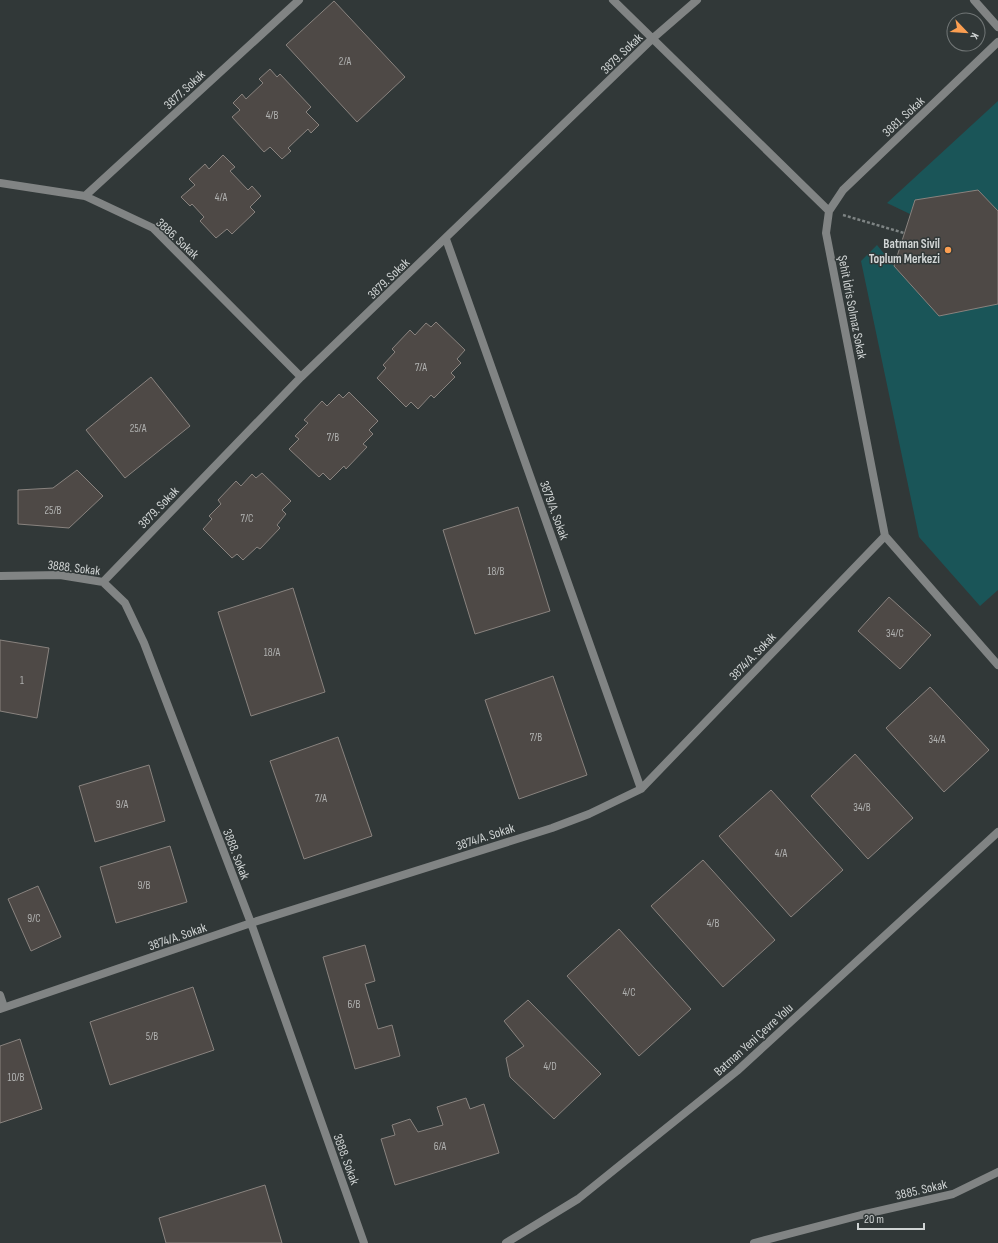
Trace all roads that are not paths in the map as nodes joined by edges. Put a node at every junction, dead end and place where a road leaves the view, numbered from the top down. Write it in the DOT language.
graph roads {
  1 [pos="299,0"];
  2 [pos="613,0"];
  3 [pos="697,0"];
  4 [pos="974,0"];
  5 [pos="998,27"];
  6 [pos="652,40"];
  7 [pos="998,42"];
  8 [pos="0,183"];
  9 [pos="85,196"];
  10 [pos="829,211"];
  11 [pos="446,240"];
  12 [pos="301,377"];
  13 [pos="885,536"];
  14 [pos="0,576"];
  15 [pos="102,582"];
  16 [pos="998,666"];
  17 [pos="641,789"];
  18 [pos="998,832"];
  19 [pos="251,923"];
  20 [pos="0,995"];
  21 [pos="2,1008"];
  22 [pos="998,1172"];
  23 [pos="364,1243"];
  24 [pos="506,1243"];
  25 [pos="754,1243"];
  1 -- 9 [label="street, 3877. Sokak"];
  2 -- 6 [label="street"];
  3 -- 6 [label="street, 3879. Sokak"];
  4 -- 5 [label="street"];
  6 -- 10 [label="street"];
  6 -- 11 [label="street, 3879. Sokak"];
  7 -- 10 [label="street, 3881. Sokak"];
  8 -- 9 [label="street, 3886. Sokak"];
  9 -- 12 [label="street, 3886. Sokak"];
  10 -- 13 [label="street, Şehit İdris Solmaz Sokak"];
  11 -- 12 [label="street, 3879. Sokak"];
  11 -- 17 [label="street, 3879/A. Sokak"];
  12 -- 15 [label="street, 3879. Sokak"];
  13 -- 16 [label="street, Şehit İdris Solmaz Sokak"];
  13 -- 17 [label="street, 3874/A. Sokak"];
  14 -- 15 [label="street, 3888. Sokak"];
  15 -- 19 [label="street, 3888. Sokak"];
  17 -- 19 [label="street, 3874/A. Sokak"];
  18 -- 24 [label="street, Batman Yeni Çevre Yolu"];
  19 -- 21 [label="street, 3874/A. Sokak"];
  19 -- 23 [label="street, 3888. Sokak"];
  20 -- 21 [label="street"];
  22 -- 25 [label="street, 3885. Sokak"];
}
